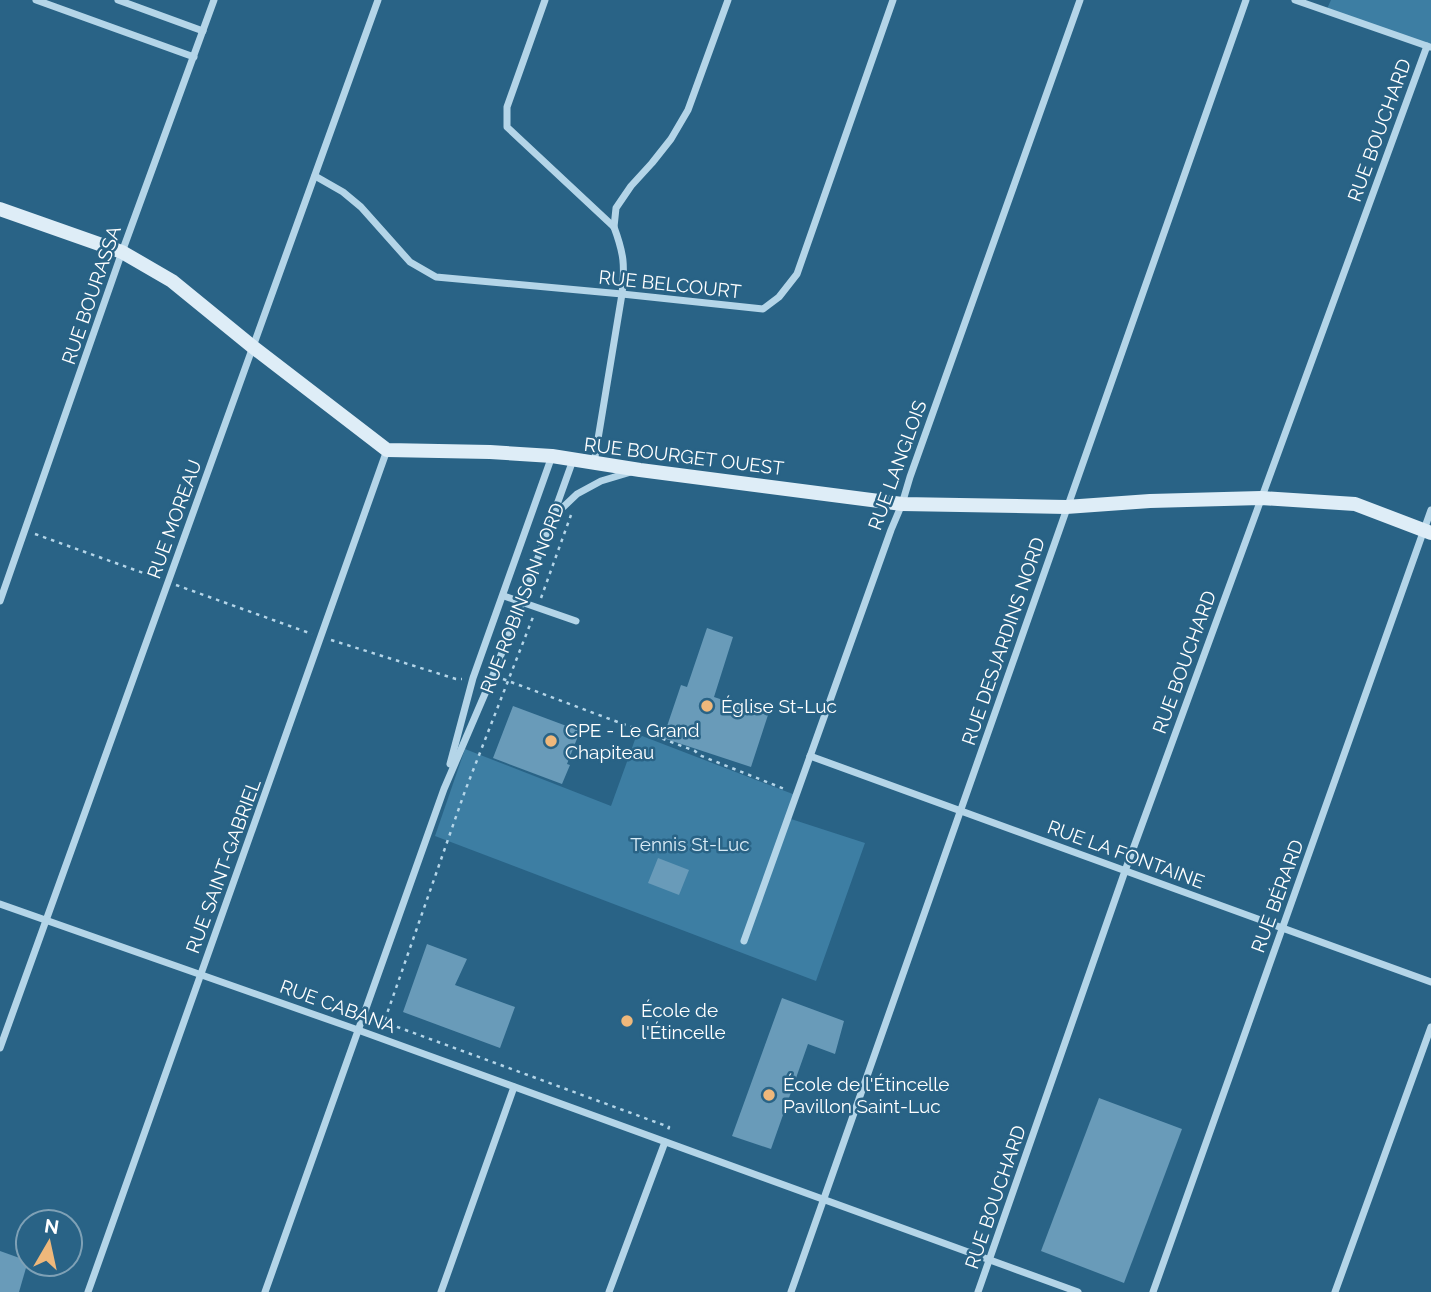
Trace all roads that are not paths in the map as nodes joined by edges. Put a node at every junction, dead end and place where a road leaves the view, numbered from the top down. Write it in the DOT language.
graph roads {
  1 [pos="36,0"];
  2 [pos="118,0"];
  3 [pos="214,0"];
  4 [pos="378,0"];
  5 [pos="545,0"];
  6 [pos="728,0"];
  7 [pos="893,0"];
  8 [pos="1080,0"];
  9 [pos="1246,0"];
  10 [pos="1295,0"];
  11 [pos="203,32"];
  12 [pos="1429,46"];
  13 [pos="194,57"];
  14 [pos="315,176"];
  15 [pos="0,209"];
  16 [pos="614,227"];
  17 [pos="122,252"];
  18 [pos="622,294"];
  19 [pos="253,348"];
  20 [pos="387,450"];
  21 [pos="552,456"];
  22 [pos="573,460"];
  23 [pos="594,463"];
  24 [pos="640,470"];
  25 [pos="1261,498"];
  26 [pos="902,504"];
  27 [pos="1066,508"];
  28 [pos="1431,510"];
  29 [pos="553,515"];
  30 [pos="1427,531"];
  31 [pos="504,596"];
  32 [pos="0,601"];
  33 [pos="522,602"];
  34 [pos="576,621"];
  35 [pos="810,756"];
  36 [pos="444,789"];
  37 [pos="960,811"];
  38 [pos="1125,871"];
  39 [pos="0,904"];
  40 [pos="46,920"];
  41 [pos="1282,928"];
  42 [pos="744,942"];
  43 [pos="201,974"];
  44 [pos="1431,982"];
  45 [pos="1431,1027"];
  46 [pos="358,1030"];
  47 [pos="0,1048"];
  48 [pos="514,1087"];
  49 [pos="665,1142"];
  50 [pos="822,1199"];
  51 [pos="990,1260"];
  52 [pos="88,1292"];
  53 [pos="265,1292"];
  54 [pos="441,1292"];
  55 [pos="609,1292"];
  56 [pos="791,1292"];
  57 [pos="978,1292"];
  58 [pos="1078,1292"];
  59 [pos="1153,1292"];
  60 [pos="1335,1292"];
  1 -- 13 [label="street"];
  2 -- 11 [label="street"];
  3 -- 11 [label="street, RUE BOURASSA"];
  4 -- 14 [label="street, RUE MOREAU"];
  5 -- 16 [label="street"];
  6 -- 16 [label="street"];
  7 -- 18 [label="street, RUE BELCOURT"];
  8 -- 26 [label="street, RUE LANGLOIS"];
  9 -- 27 [label="street, RUE DESJARDINS NORD"];
  10 -- 12 [label="street"];
  11 -- 13 [label="street, RUE BOURASSA"];
  12 -- 25 [label="street, RUE BOUCHARD"];
  13 -- 17 [label="street, RUE BOURASSA"];
  14 -- 18 [label="street, RUE BELCOURT"];
  14 -- 19 [label="street, RUE MOREAU"];
  15 -- 17 [label="street"];
  16 -- 18 [label="street"];
  17 -- 19 [label="street"];
  17 -- 32 [label="street, RUE BOURASSA"];
  18 -- 23 [label="street"];
  19 -- 20 [label="street"];
  19 -- 40 [label="street, RUE MOREAU"];
  20 -- 21 [label="street, RUE BOURGET OUEST"];
  20 -- 43 [label="street, RUE SAINT-GABRIEL"];
  21 -- 22 [label="street, RUE BOURGET OUEST"];
  21 -- 31 [label="street, RUE ROBINSON NORD"];
  22 -- 23 [label="street, RUE BOURGET OUEST"];
  22 -- 29 [label="street, RUE ROBINSON NORD"];
  23 -- 24 [label="street, RUE BOURGET OUEST"];
  24 -- 26 [label="street, RUE BOURGET OUEST"];
  24 -- 29 [label="street"];
  25 -- 27 [label="street, RUE BOURGET OUEST"];
  25 -- 30 [label="street, RUE BOURGET OUEST"];
  25 -- 38 [label="street, RUE BOUCHARD"];
  26 -- 27 [label="street, RUE BOURGET OUEST"];
  26 -- 35 [label="street, RUE LANGLOIS"];
  27 -- 37 [label="street, RUE DESJARDINS NORD"];
  28 -- 30 [label="street, RUE BÉRARD"];
  29 -- 33 [label="street, RUE ROBINSON NORD"];
  30 -- 41 [label="street, RUE BÉRARD"];
  31 -- 33 [label="street"];
  31 -- 36 [label="street, RUE ROBINSON NORD"];
  33 -- 34 [label="street"];
  33 -- 36 [label="street, RUE ROBINSON NORD"];
  35 -- 37 [label="street, RUE LA FONTAINE"];
  35 -- 42 [label="street, RUE LANGLOIS"];
  36 -- 46 [label="street, RUE ROBINSON NORD"];
  37 -- 38 [label="street, RUE LA FONTAINE"];
  37 -- 50 [label="street, RUE DESJARDINS NORD"];
  38 -- 41 [label="street, RUE LA FONTAINE"];
  38 -- 51 [label="street, RUE BOUCHARD"];
  39 -- 40 [label="street, RUE CABANA"];
  40 -- 43 [label="street, RUE CABANA"];
  40 -- 47 [label="street, RUE MOREAU"];
  41 -- 44 [label="street, RUE LA FONTAINE"];
  41 -- 59 [label="street, RUE BÉRARD"];
  43 -- 46 [label="street, RUE CABANA"];
  43 -- 52 [label="street, RUE SAINT-GABRIEL"];
  45 -- 60 [label="street"];
  46 -- 48 [label="street, RUE CABANA"];
  46 -- 53 [label="street, RUE ROBINSON NORD"];
  48 -- 49 [label="street, RUE CABANA"];
  48 -- 54 [label="street"];
  49 -- 50 [label="street, RUE CABANA"];
  49 -- 55 [label="street"];
  50 -- 51 [label="street, RUE CABANA"];
  50 -- 56 [label="street, RUE DESJARDINS NORD"];
  51 -- 57 [label="street, RUE BOUCHARD"];
  51 -- 58 [label="street, RUE CABANA"];
}
